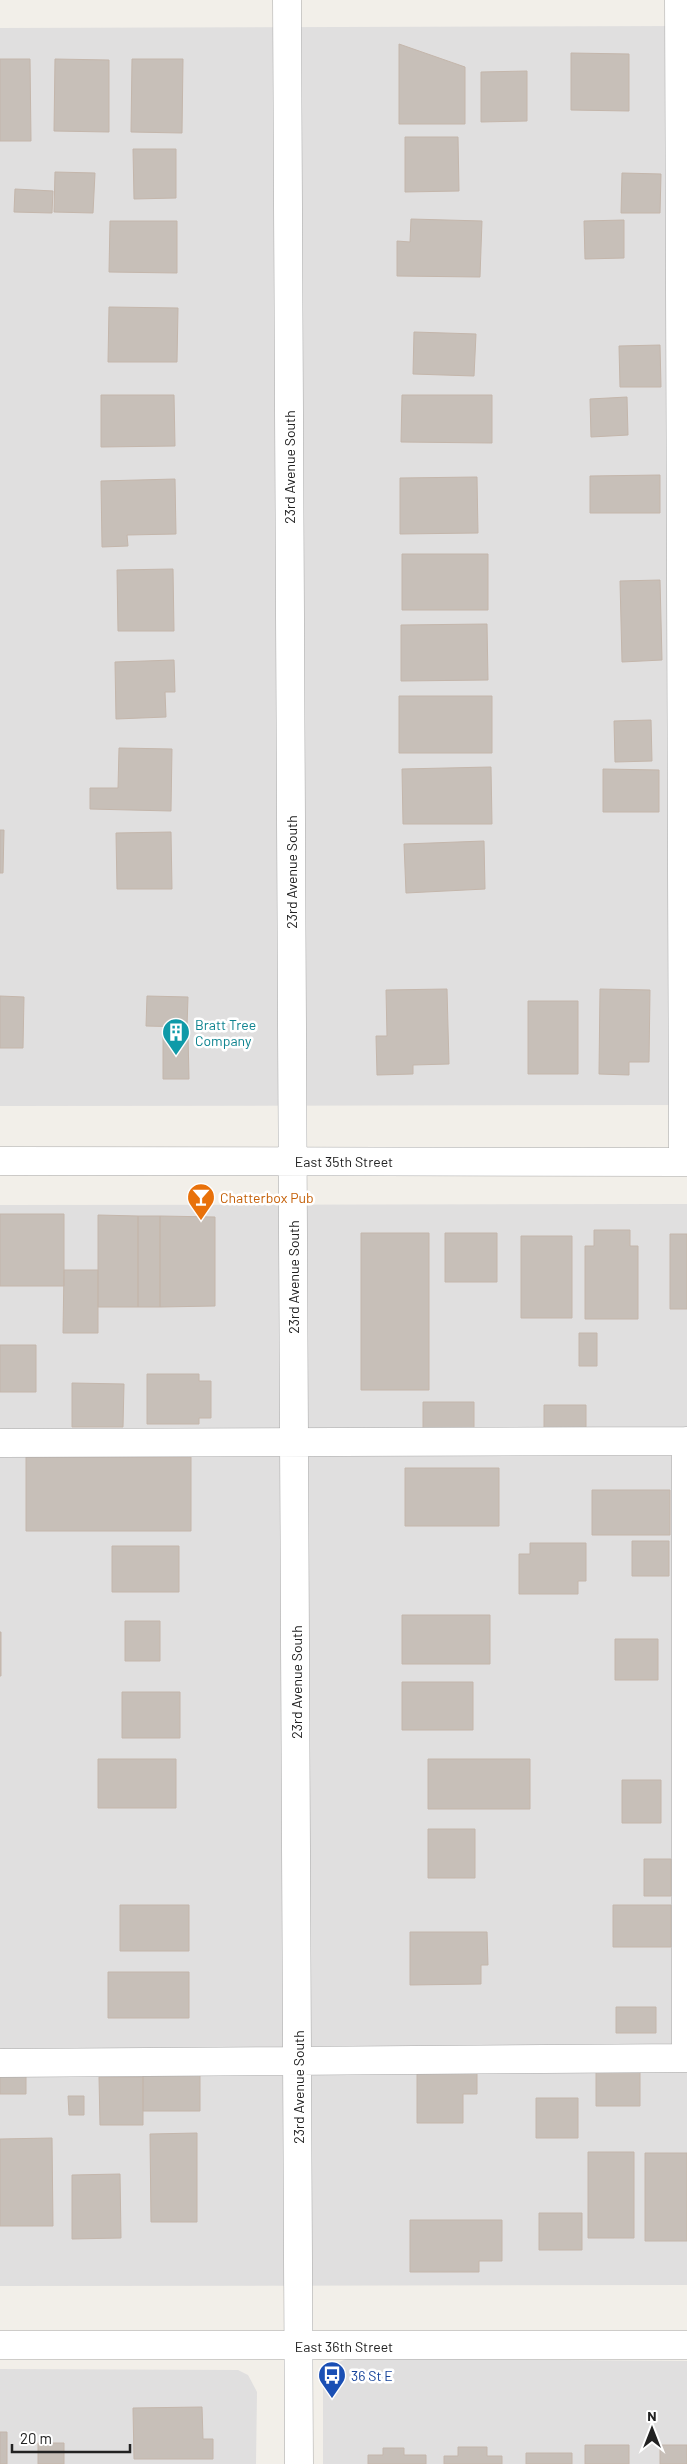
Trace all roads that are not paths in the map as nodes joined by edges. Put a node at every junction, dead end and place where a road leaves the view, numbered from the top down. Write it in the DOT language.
graph roads {
  1 [pos="287,0"];
  2 [pos="679,0"];
  3 [pos="0,1161"];
  4 [pos="292,1161"];
  5 [pos="685,1162"];
  6 [pos="687,1441"];
  7 [pos="294,1442"];
  8 [pos="0,1443"];
  9 [pos="687,2058"];
  10 [pos="298,2061"];
  11 [pos="0,2063"];
  12 [pos="687,2345"];
  13 [pos="0,2346"];
  14 [pos="299,2346"];
  15 [pos="299,2464"];
  1 -- 4 [label="street, 23rd Avenue South"];
  2 -- 5 [label="street"];
  3 -- 4 [label="street, East 35th Street"];
  4 -- 5 [label="street, East 35th Street"];
  4 -- 7 [label="street, 23rd Avenue South"];
  6 -- 7 [label="street"];
  6 -- 9 [label="street"];
  7 -- 8 [label="street"];
  7 -- 10 [label="street, 23rd Avenue South"];
  9 -- 10 [label="street"];
  10 -- 11 [label="street"];
  10 -- 14 [label="street, 23rd Avenue South"];
  12 -- 14 [label="street, East 36th Street"];
  13 -- 14 [label="street, East 36th Street"];
  14 -- 15 [label="street, 23rd Avenue South"];
}
